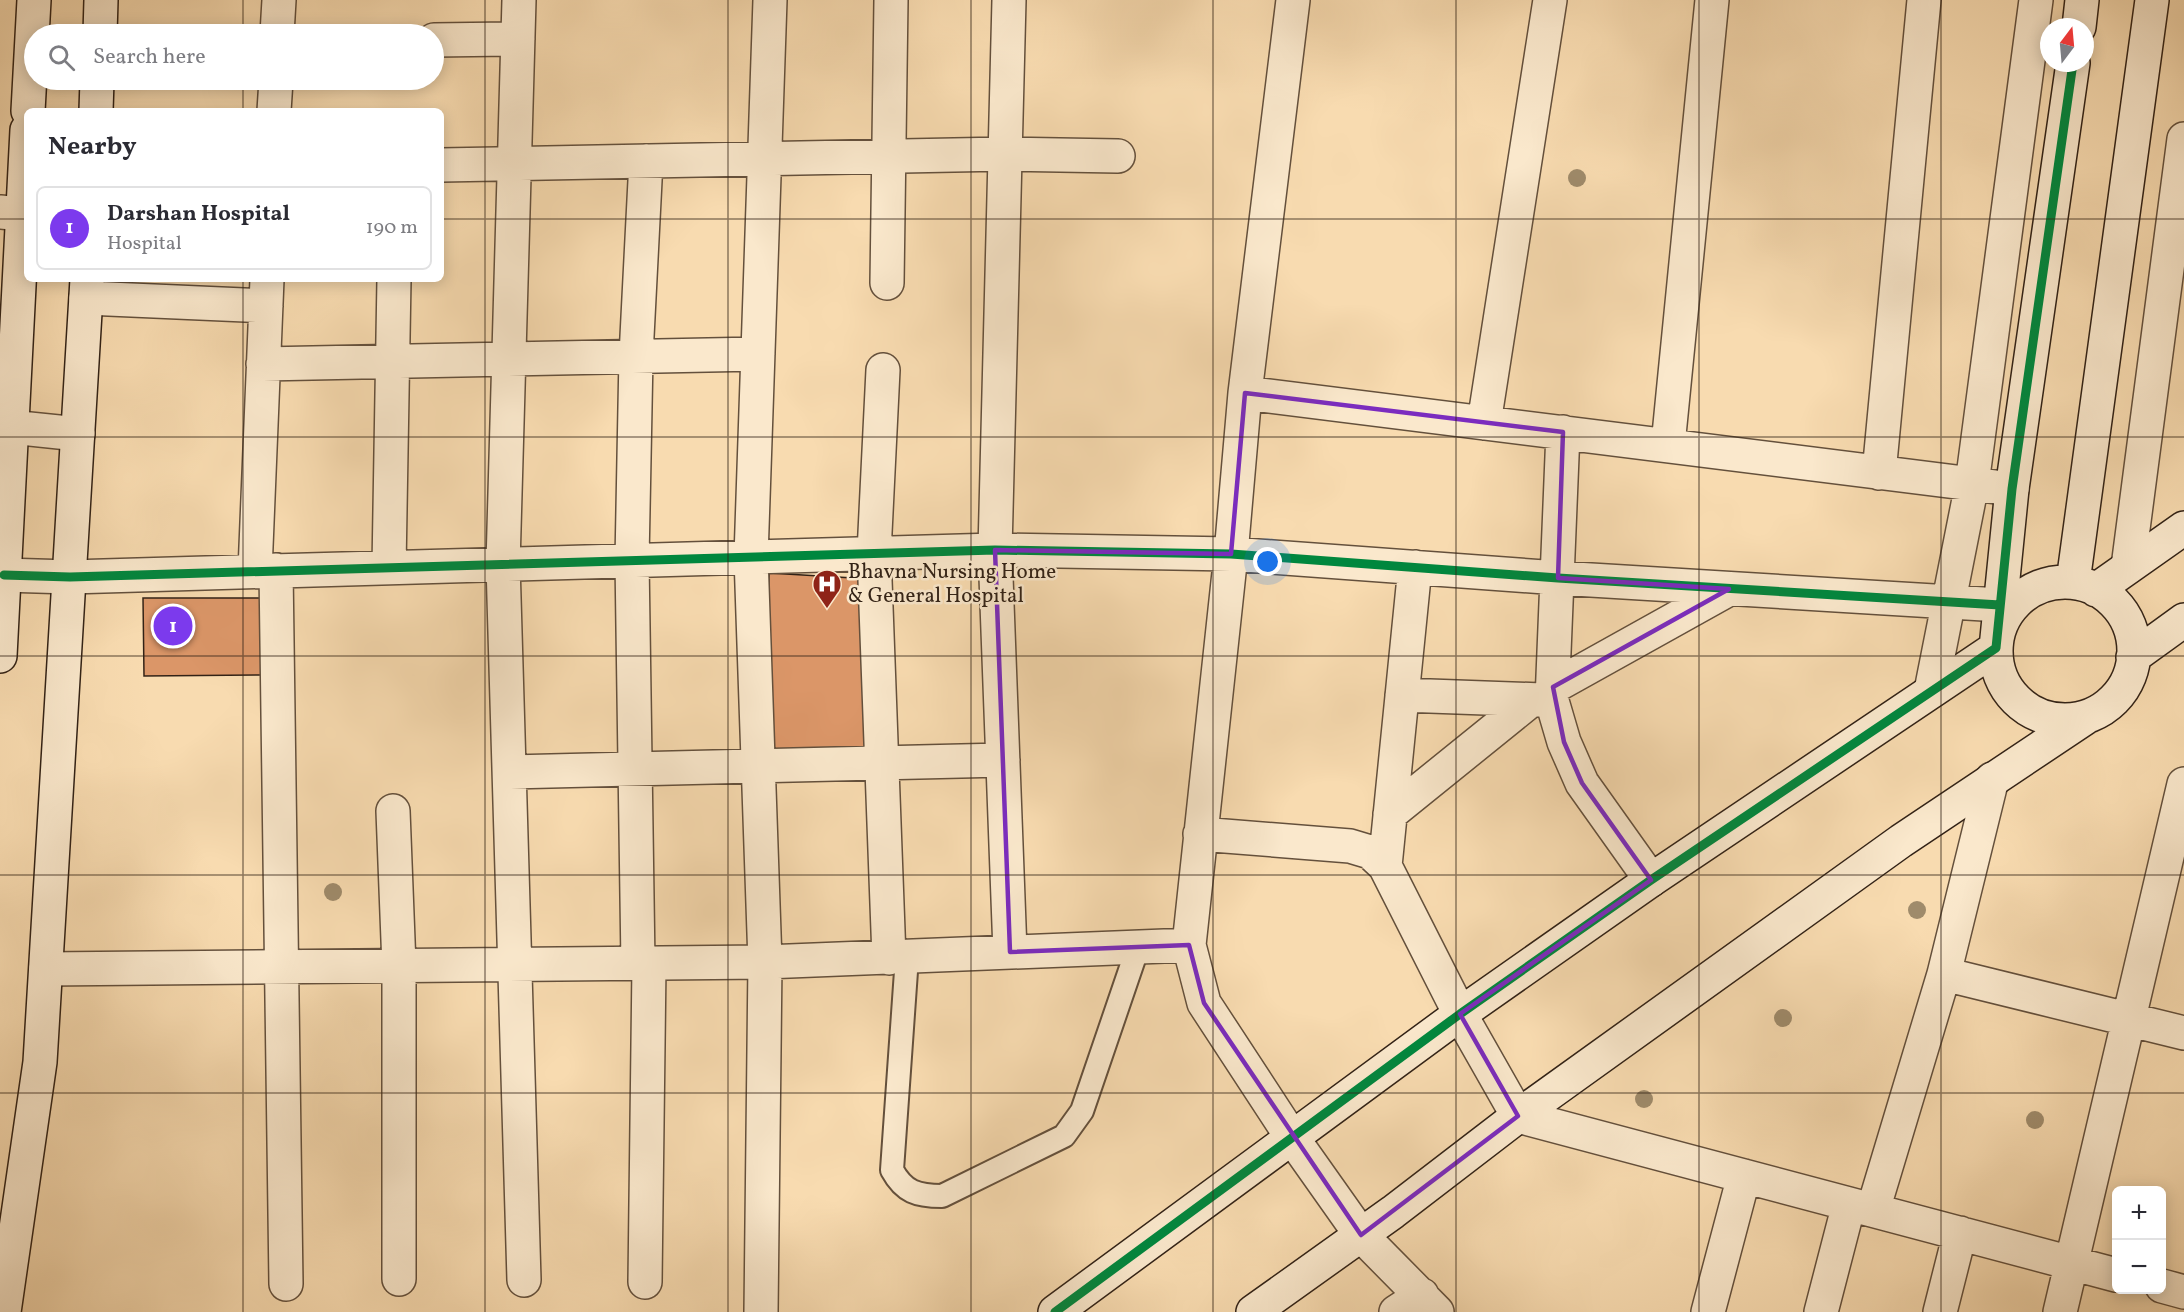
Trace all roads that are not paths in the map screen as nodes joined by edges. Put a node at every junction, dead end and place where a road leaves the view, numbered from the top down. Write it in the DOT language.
graph roads {
  1 [pos="34,0"];
  2 [pos="101,0"];
  3 [pos="279,0"];
  4 [pos="519,0"];
  5 [pos="770,0"];
  6 [pos="891,0"];
  7 [pos="1009,0"];
  8 [pos="1293,0"];
  9 [pos="1550,0"];
  10 [pos="1712,0"];
  11 [pos="1924,0"];
  12 [pos="2036,0"];
  13 [pos="2082,0"];
  14 [pos="2152,0"];
  15 [pos="2080,18"];
  16 [pos="33,24"];
  17 [pos="100,24"];
  18 [pos="278,24"];
  19 [pos="518,39"];
  20 [pos="444,40"];
  21 [pos="2072,72"];
  22 [pos="29,90"];
  23 [pos="97,90"];
  24 [pos="275,90"];
  25 [pos="28,108"];
  26 [pos="96,108"];
  27 [pos="274,108"];
  28 [pos="2184,139"];
  29 [pos="24,146"];
  30 [pos="1005,154"];
  31 [pos="888,156"];
  32 [pos="1118,156"];
  33 [pos="765,158"];
  34 [pos="646,161"];
  35 [pos="515,163"];
  36 [pos="444,165"];
  37 [pos="2181,178"];
  38 [pos="11,213"];
  39 [pos="394,282"];
  40 [pos="887,283"];
  41 [pos="86,288"];
  42 [pos="266,292"];
  43 [pos="758,354"];
  44 [pos="636,356"];
  45 [pos="510,359"];
  46 [pos="393,361"];
  47 [pos="263,364"];
  48 [pos="883,370"];
  49 [pos="1245,393"];
  50 [pos="1484,423"];
  51 [pos="5,427"];
  52 [pos="1563,432"];
  53 [pos="78,434"];
  54 [pos="1668,445"];
  55 [pos="1879,473"];
  56 [pos="1972,484"];
  57 [pos="2012,489"];
  58 [pos="2184,528"];
  59 [pos="995,550"];
  60 [pos="874,553"];
  61 [pos="1231,554"];
  62 [pos="751,557"];
  63 [pos="632,560"];
  64 [pos="503,564"];
  65 [pos="389,567"];
  66 [pos="1415,567"];
  67 [pos="2128,567"];
  68 [pos="265,571"];
  69 [pos="4,575"];
  70 [pos="70,576"];
  71 [pos="1558,578"];
  72 [pos="2084,586"];
  73 [pos="1729,589"];
  74 [pos="1949,602"];
  75 [pos="2000,605"];
  76 [pos="2184,620"];
  77 [pos="1996,648"];
  78 [pos="0,656"];
  79 [pos="2133,657"];
  80 [pos="1931,691"];
  81 [pos="1402,695"];
  82 [pos="1545,696"];
  83 [pos="2085,718"];
  84 [pos="1003,760"];
  85 [pos="880,764"];
  86 [pos="759,767"];
  87 [pos="635,770"];
  88 [pos="510,772"];
  89 [pos="1992,779"];
  90 [pos="2184,784"];
  91 [pos="393,811"];
  92 [pos="1390,814"];
  93 [pos="1200,834"];
  94 [pos="1385,866"];
  95 [pos="1651,880"];
  96 [pos="1189,945"];
  97 [pos="1138,948"];
  98 [pos="1010,952"];
  99 [pos="898,957"];
  100 [pos="765,962"];
  101 [pos="644,964"];
  102 [pos="399,966"];
  103 [pos="515,966"];
  104 [pos="281,967"];
  105 [pos="46,969"];
  106 [pos="1944,974"];
  107 [pos="1460,1014"];
  108 [pos="2129,1019"];
  109 [pos="2184,1033"];
  110 [pos="1518,1116"];
  111 [pos="1291,1136"];
  112 [pos="1744,1176"];
  113 [pos="1861,1207"];
  114 [pos="1960,1233"];
  115 [pos="1361,1234"];
  116 [pos="2072,1263"];
  117 [pos="2112,1274"];
  118 [pos="399,1279"];
  119 [pos="524,1280"];
  120 [pos="645,1282"];
  121 [pos="286,1284"];
  122 [pos="1419,1306"];
  123 [pos="4,1312"];
  124 [pos="761,1312"];
  125 [pos="1055,1312"];
  126 [pos="1253,1312"];
  127 [pos="1708,1312"];
  128 [pos="1821,1312"];
  129 [pos="1940,1312"];
  130 [pos="2060,1312"];
  1 -- 16 [label="street"];
  2 -- 17 [label="street"];
  3 -- 18 [label="street"];
  4 -- 19 [label="street"];
  5 -- 33 [label="street"];
  6 -- 31 [label="street"];
  7 -- 30 [label="street"];
  8 -- 49 [label="street"];
  9 -- 50 [label="street"];
  10 -- 54 [label="street"];
  11 -- 55 [label="street"];
  12 -- 56 [label="street"];
  13 -- 15 [label="street"];
  14 -- 72 [label="street"];
  19 -- 20 [label="street"];
  19 -- 35 [label="street"];
  21 -- 57 [label="street"];
  22 -- 25 [label="street"];
  23 -- 26 [label="street"];
  24 -- 27 [label="street"];
  28 -- 37 [label="street"];
  29 -- 38 [label="street"];
  30 -- 31 [label="street"];
  30 -- 32 [label="street"];
  30 -- 59 [label="street"];
  31 -- 33 [label="street"];
  31 -- 40 [label="street"];
  33 -- 34 [label="street"];
  33 -- 43 [label="street"];
  34 -- 35 [label="street"];
  34 -- 44 [label="street"];
  35 -- 36 [label="street"];
  35 -- 45 [label="street"];
  37 -- 67 [label="street"];
  38 -- 51 [label="street"];
  39 -- 46 [label="street"];
  41 -- 42 [label="street"];
  41 -- 53 [label="street"];
  42 -- 47 [label="street"];
  43 -- 44 [label="street"];
  43 -- 62 [label="street"];
  44 -- 45 [label="street"];
  44 -- 63 [label="street"];
  45 -- 46 [label="street"];
  45 -- 64 [label="street"];
  46 -- 47 [label="street"];
  46 -- 65 [label="street"];
  47 -- 68 [label="street"];
  48 -- 60 [label="street"];
  49 -- 50 [label="street"];
  49 -- 61 [label="street"];
  50 -- 52 [label="street"];
  51 -- 53 [label="street"];
  51 -- 69 [label="street"];
  52 -- 54 [label="street"];
  52 -- 71 [label="street"];
  53 -- 70 [label="street"];
  54 -- 55 [label="street"];
  55 -- 56 [label="street"];
  56 -- 57 [label="street"];
  56 -- 74 [label="street"];
  57 -- 75 [label="street"];
  58 -- 67 [label="street"];
  59 -- 60 [label="street"];
  59 -- 61 [label="street"];
  59 -- 84 [label="street"];
  60 -- 62 [label="street"];
  60 -- 85 [label="street"];
  61 -- 66 [label="street"];
  61 -- 93 [label="street"];
  62 -- 63 [label="street"];
  62 -- 86 [label="street"];
  63 -- 64 [label="street"];
  63 -- 87 [label="street"];
  64 -- 65 [label="street"];
  64 -- 88 [label="street"];
  65 -- 68 [label="street"];
  66 -- 71 [label="street"];
  66 -- 81 [label="street"];
  67 -- 72 [label="street"];
  68 -- 70 [label="street"];
  68 -- 104 [label="street"];
  69 -- 70 [label="street"];
  69 -- 78 [label="street"];
  70 -- 105 [label="street"];
  71 -- 73 [label="street"];
  71 -- 82 [label="street"];
  72 -- 77 [label="street"];
  72 -- 79 [label="street"];
  73 -- 74 [label="street"];
  73 -- 82 [label="street"];
  74 -- 75 [label="street"];
  74 -- 80 [label="street"];
  75 -- 77 [label="street"];
  76 -- 79 [label="street"];
  77 -- 80 [label="street"];
  77 -- 83 [label="street"];
  79 -- 83 [label="street"];
  80 -- 95 [label="street"];
  81 -- 82 [label="street"];
  81 -- 92 [label="street"];
  82 -- 92 [label="street"];
  82 -- 95 [label="street"];
  83 -- 89 [label="street"];
  84 -- 85 [label="street"];
  84 -- 98 [label="street"];
  85 -- 86 [label="street"];
  85 -- 99 [label="street"];
  86 -- 87 [label="street"];
  86 -- 100 [label="street"];
  87 -- 88 [label="street"];
  87 -- 101 [label="street"];
  88 -- 103 [label="street"];
  89 -- 106 [label="street"];
  89 -- 110 [label="street"];
  90 -- 108 [label="street"];
  91 -- 102 [label="street"];
  92 -- 94 [label="street"];
  93 -- 94 [label="street"];
  93 -- 96 [label="street"];
  94 -- 107 [label="street"];
  95 -- 107 [label="street"];
  96 -- 97 [label="street"];
  96 -- 111 [label="street"];
  97 -- 98 [label="street"];
  97 -- 99 [label="lane"];
  98 -- 99 [label="street"];
  99 -- 100 [label="street"];
  100 -- 101 [label="street"];
  100 -- 124 [label="street"];
  101 -- 103 [label="street"];
  101 -- 120 [label="street"];
  102 -- 103 [label="street"];
  102 -- 104 [label="street"];
  102 -- 118 [label="street"];
  103 -- 119 [label="street"];
  104 -- 105 [label="street"];
  104 -- 121 [label="street"];
  105 -- 123 [label="street"];
  106 -- 108 [label="street"];
  106 -- 113 [label="street"];
  107 -- 110 [label="street"];
  107 -- 111 [label="street"];
  108 -- 109 [label="street"];
  108 -- 116 [label="street"];
  110 -- 112 [label="street"];
  110 -- 115 [label="street"];
  111 -- 115 [label="street"];
  111 -- 125 [label="street"];
  112 -- 113 [label="street"];
  112 -- 127 [label="street"];
  113 -- 114 [label="street"];
  113 -- 128 [label="street"];
  114 -- 116 [label="street"];
  114 -- 129 [label="street"];
  115 -- 122 [label="street"];
  115 -- 126 [label="street"];
  116 -- 117 [label="street"];
  116 -- 130 [label="street"];
}
